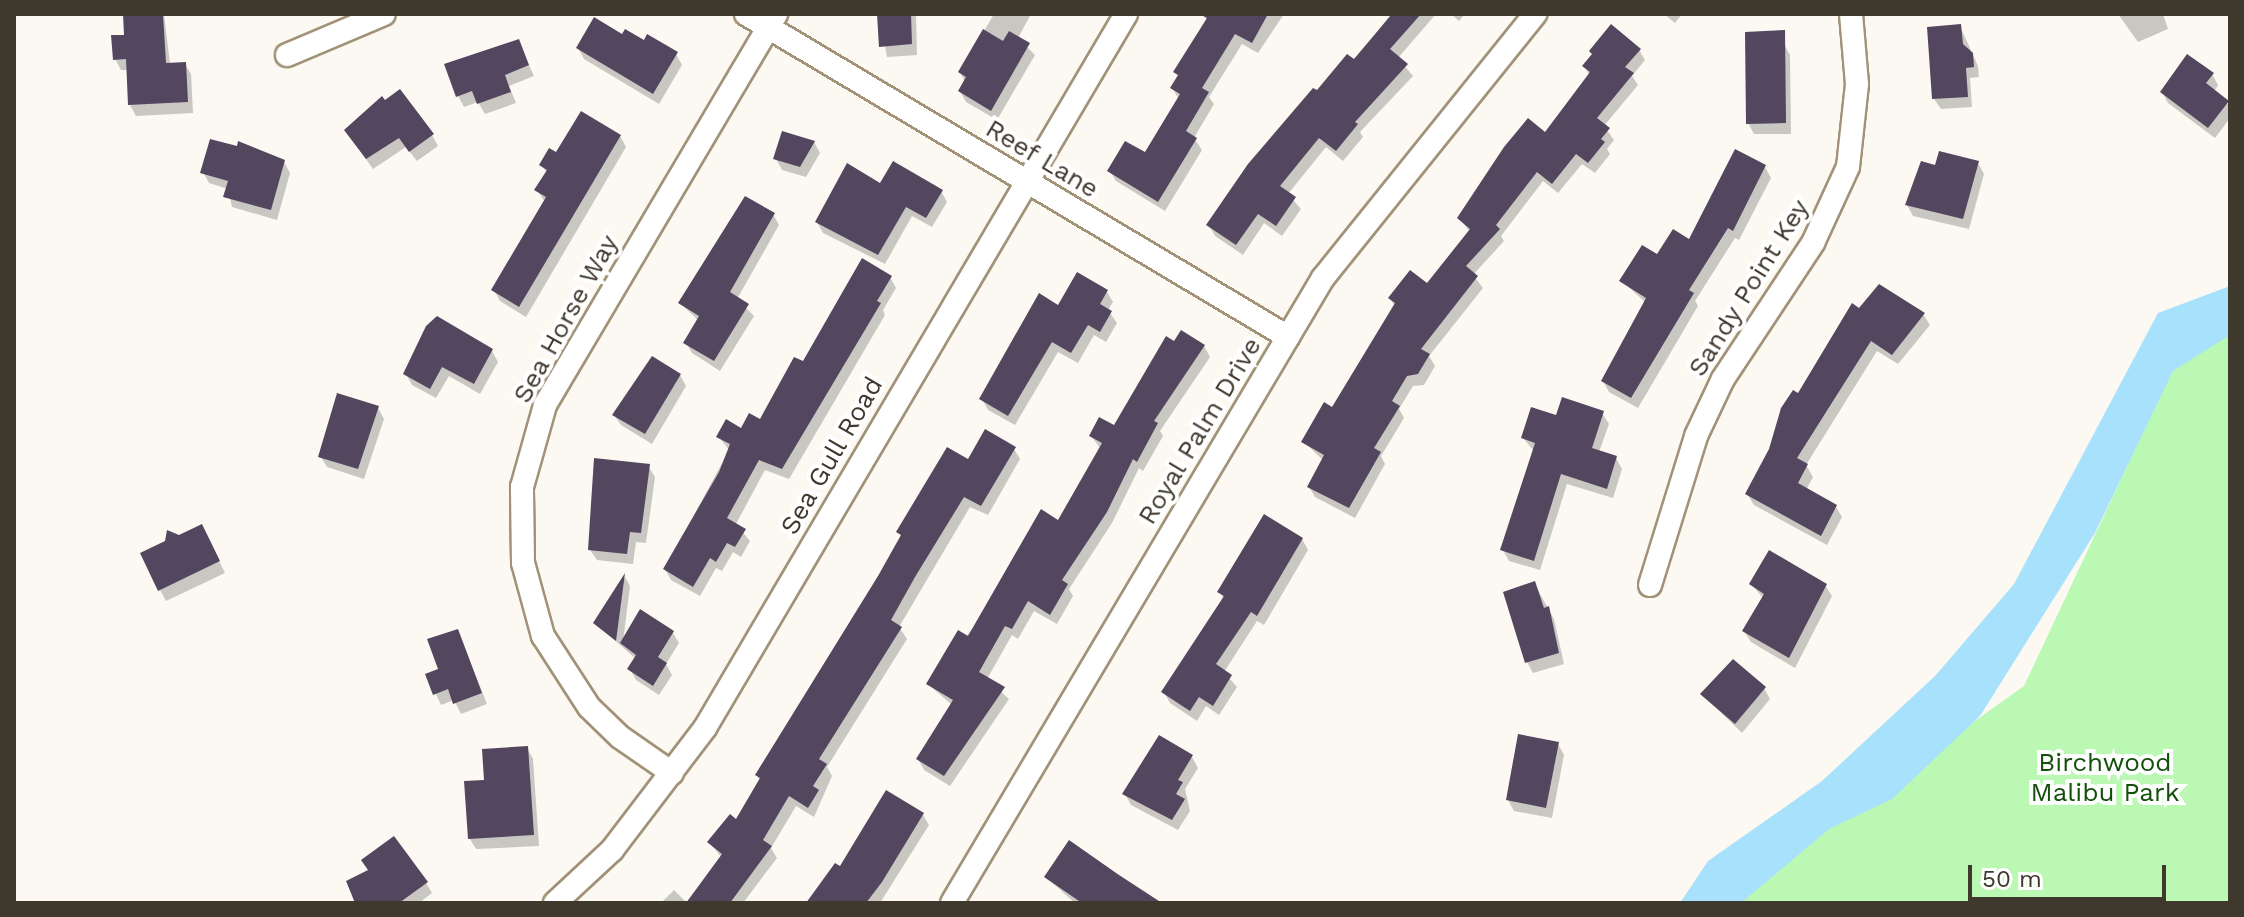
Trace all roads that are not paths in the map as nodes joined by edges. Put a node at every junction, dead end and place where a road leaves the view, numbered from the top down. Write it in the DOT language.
graph roads {
  1 [pos="384,14"];
  2 [pos="746,14"];
  3 [pos="1126,14"];
  4 [pos="1535,14"];
  5 [pos="1851,14"];
  6 [pos="772,20"];
  7 [pos="287,55"];
  8 [pos="1027,184"];
  9 [pos="1288,337"];
  10 [pos="1650,585"];
  11 [pos="672,773"];
  12 [pos="555,903"];
  13 [pos="952,903"];
  1 -- 7 [label="street"];
  2 -- 6 [label="street, Reef Lane"];
  3 -- 8 [label="street, Sea Gull Road"];
  4 -- 9 [label="street, Royal Palm Drive"];
  5 -- 10 [label="street, Sandy Point Key"];
  6 -- 8 [label="street, Reef Lane"];
  6 -- 11 [label="street, Sea Horse Way"];
  8 -- 9 [label="street, Reef Lane"];
  8 -- 11 [label="street, Sea Gull Road"];
  9 -- 13 [label="street, Royal Palm Drive"];
  11 -- 12 [label="street, Sea Gull Road"];
}
